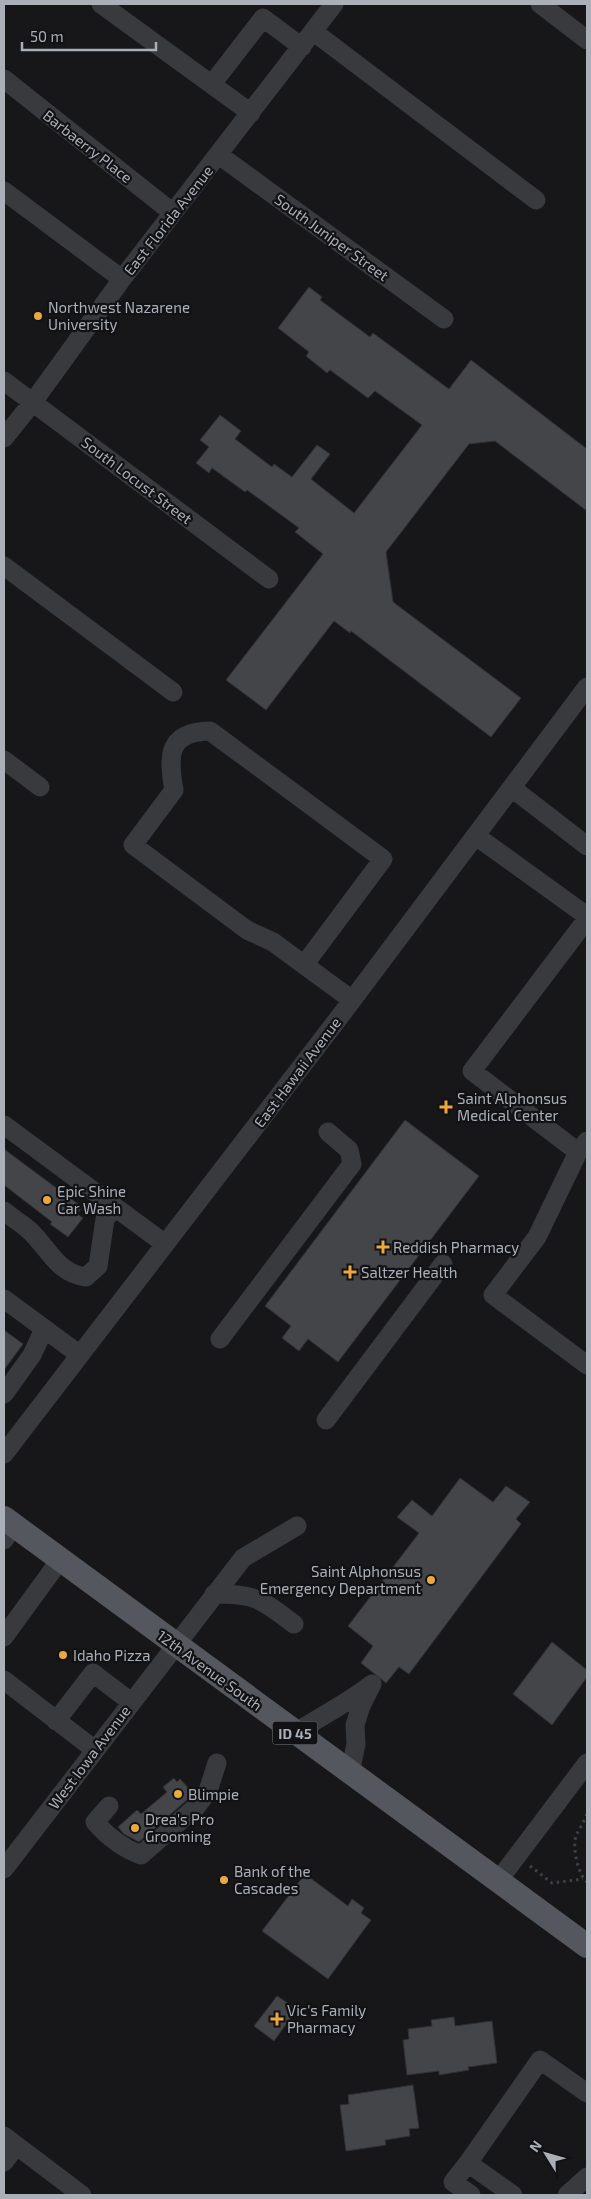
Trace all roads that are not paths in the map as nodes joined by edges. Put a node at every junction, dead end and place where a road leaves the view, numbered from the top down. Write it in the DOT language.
graph roads {
  1 [pos="101,4"];
  2 [pos="334,4"];
  3 [pos="540,4"];
  4 [pos="260,11"];
  5 [pos="314,32"];
  6 [pos="587,40"];
  7 [pos="302,47"];
  8 [pos="4,79"];
  9 [pos="212,84"];
  10 [pos="251,113"];
  11 [pos="219,155"];
  12 [pos="4,191"];
  13 [pos="536,200"];
  14 [pos="173,213"];
  15 [pos="122,279"];
  16 [pos="444,319"];
  17 [pos="4,380"];
  18 [pos="33,402"];
  19 [pos="4,438"];
  20 [pos="4,566"];
  21 [pos="269,579"];
  22 [pos="587,687"];
  23 [pos="173,692"];
  24 [pos="4,760"];
  25 [pos="40,787"];
  26 [pos="512,788"];
  27 [pos="476,836"];
  28 [pos="587,846"];
  29 [pos="587,917"];
  30 [pos="304,965"];
  31 [pos="352,1000"];
  32 [pos="4,1125"];
  33 [pos="328,1132"];
  34 [pos="583,1146"];
  35 [pos="114,1207"];
  36 [pos="4,1212"];
  37 [pos="165,1244"];
  38 [pos="443,1264"];
  39 [pos="4,1299"];
  40 [pos="44,1329"];
  41 [pos="220,1339"];
  42 [pos="80,1355"];
  43 [pos="587,1365"];
  44 [pos="4,1394"];
  45 [pos="326,1420"];
  46 [pos="4,1454"];
  47 [pos="297,1526"];
  48 [pos="7,1528"];
  49 [pos="60,1560"];
  50 [pos="214,1594"];
  51 [pos="294,1624"];
  52 [pos="4,1637"];
  53 [pos="175,1644"];
  54 [pos="4,1680"];
  55 [pos="131,1702"];
  56 [pos="56,1720"];
  57 [pos="295,1733"];
  58 [pos="94,1750"];
  59 [pos="217,1763"];
  60 [pos="587,1763"];
  61 [pos="350,1773"];
  62 [pos="109,1806"];
  63 [pos="4,1869"];
  64 [pos="498,1881"];
  65 [pos="587,1946"];
  66 [pos="587,2093"];
  67 [pos="10,2141"];
  68 [pos="4,2162"];
  69 [pos="468,2162"];
  70 [pos="587,2177"];
  71 [pos="82,2195"];
  72 [pos="471,2195"];
  73 [pos="513,2195"];
  74 [pos="567,2195"];
  1 -- 9 [label="street"];
  2 -- 5 [label="street, East Florida Avenue"];
  3 -- 6 [label="street"];
  4 -- 7 [label="street"];
  4 -- 9 [label="street"];
  5 -- 7 [label="street, East Florida Avenue"];
  5 -- 13 [label="street"];
  7 -- 10 [label="street, East Florida Avenue"];
  8 -- 14 [label="street, Barbaerry Place"];
  9 -- 10 [label="street"];
  10 -- 11 [label="street, East Florida Avenue"];
  11 -- 14 [label="street, East Florida Avenue"];
  11 -- 16 [label="street, South Juniper Street"];
  12 -- 15 [label="street"];
  14 -- 15 [label="street, East Florida Avenue"];
  15 -- 18 [label="street, East Florida Avenue"];
  17 -- 18 [label="street, South Locust Street"];
  18 -- 19 [label="street, East Florida Avenue"];
  18 -- 21 [label="street, South Locust Street"];
  20 -- 23 [label="street"];
  22 -- 26 [label="street, East Hawaii Avenue"];
  24 -- 25 [label="street"];
  26 -- 27 [label="street, East Hawaii Avenue"];
  26 -- 28 [label="street"];
  27 -- 29 [label="street"];
  27 -- 31 [label="street, East Hawaii Avenue"];
  29 -- 34 [label="street"];
  30 -- 30 [label="street"];
  30 -- 31 [label="street"];
  31 -- 37 [label="street, East Hawaii Avenue"];
  32 -- 35 [label="street"];
  33 -- 41 [label="street"];
  34 -- 43 [label="street"];
  35 -- 36 [label="street"];
  35 -- 37 [label="street"];
  37 -- 42 [label="street, East Hawaii Avenue"];
  38 -- 45 [label="street"];
  39 -- 40 [label="street"];
  40 -- 42 [label="street"];
  40 -- 44 [label="street"];
  42 -- 46 [label="street, East Hawaii Avenue"];
  47 -- 50 [label="street, West Iowa Avenue"];
  48 -- 49 [label="main road, 12th Avenue South / ID 45"];
  49 -- 52 [label="street"];
  49 -- 53 [label="main road, 12th Avenue South / ID 45"];
  50 -- 51 [label="street"];
  50 -- 53 [label="street, West Iowa Avenue"];
  53 -- 55 [label="street, West Iowa Avenue"];
  53 -- 57 [label="main road, 12th Avenue South / ID 45"];
  54 -- 56 [label="street"];
  55 -- 56 [label="street"];
  55 -- 58 [label="street, West Iowa Avenue"];
  56 -- 58 [label="street"];
  57 -- 61 [label="main road, 12th Avenue South / ID 45"];
  57 -- 61 [label="street"];
  58 -- 63 [label="street, West Iowa Avenue"];
  59 -- 62 [label="street"];
  60 -- 64 [label="street"];
  61 -- 64 [label="main road, 12th Avenue South / ID 45"];
  64 -- 65 [label="main road, 12th Avenue South / ID 45"];
  66 -- 69 [label="street"];
  67 -- 68 [label="street"];
  67 -- 71 [label="street"];
  69 -- 72 [label="street"];
  69 -- 73 [label="street"];
  70 -- 74 [label="street"];
}
